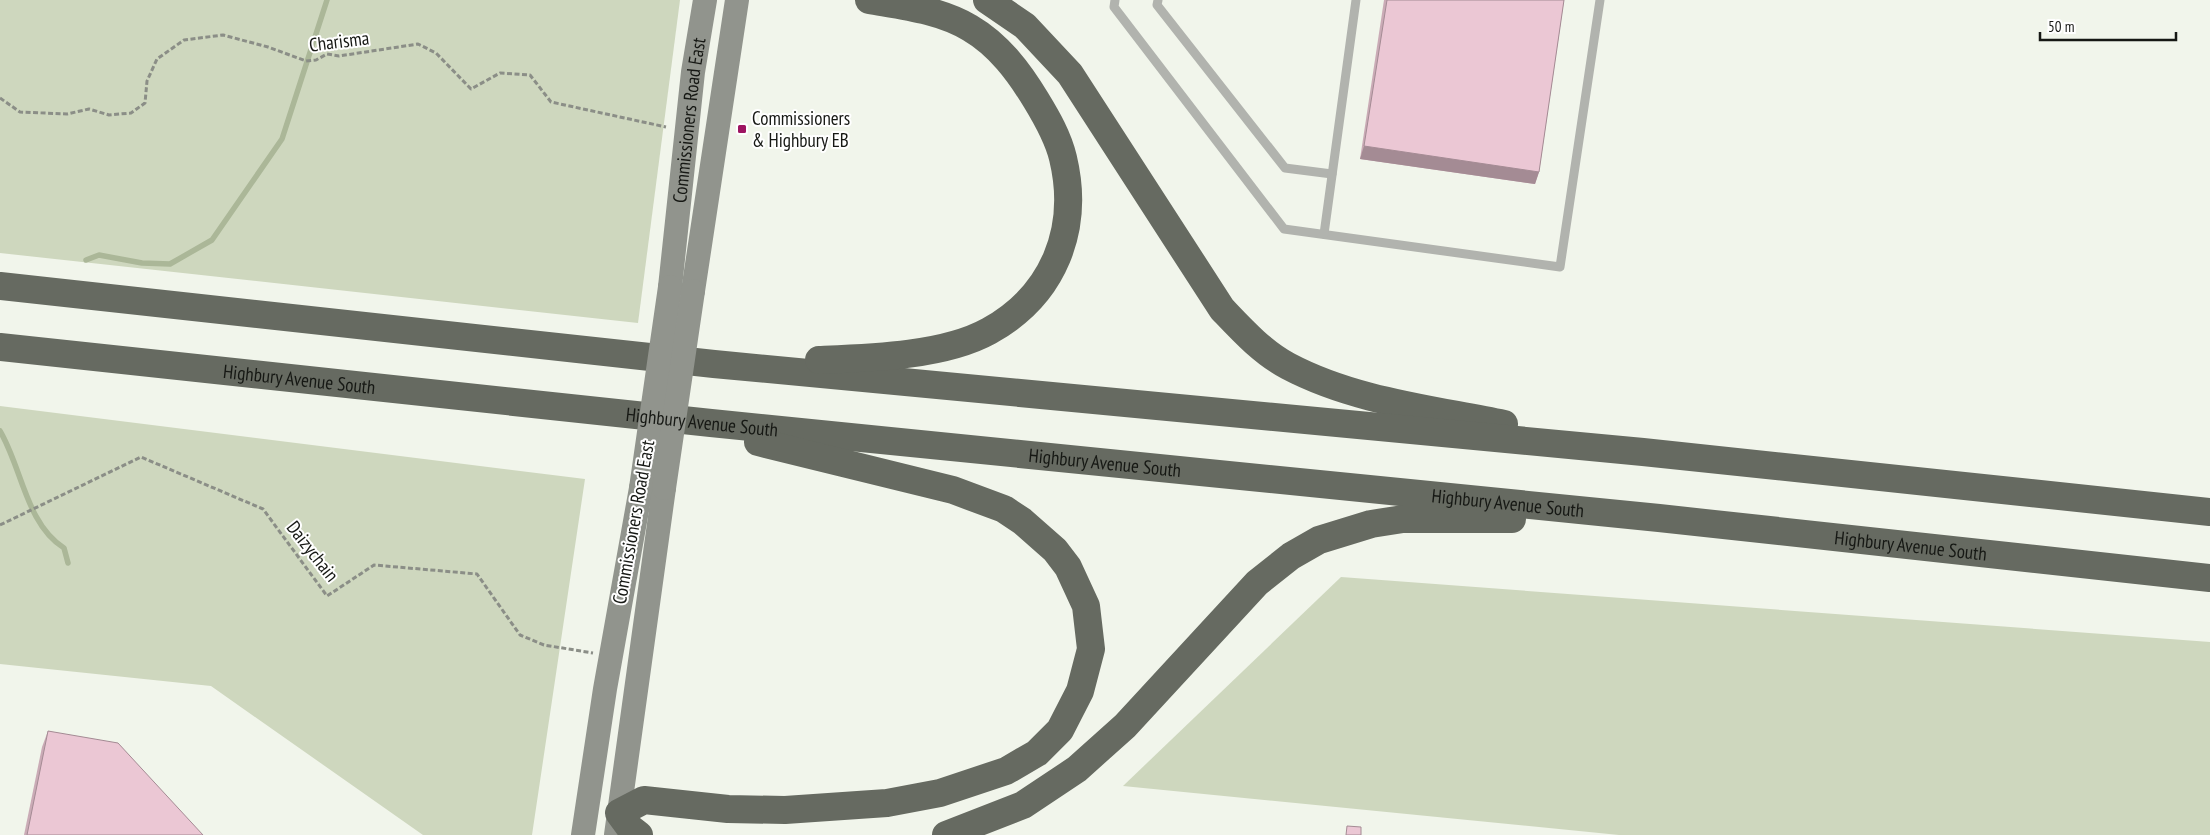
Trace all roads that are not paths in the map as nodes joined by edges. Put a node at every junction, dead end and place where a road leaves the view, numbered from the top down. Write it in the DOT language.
graph roads {
  1 [pos="704,0"];
  2 [pos="737,0"];
  3 [pos="869,0"];
  4 [pos="987,0"];
  5 [pos="1115,0"];
  6 [pos="1158,0"];
  7 [pos="1356,0"];
  8 [pos="1600,0"];
  9 [pos="1332,174"];
  10 [pos="1324,234"];
  11 [pos="0,286"];
  12 [pos="682,289"];
  13 [pos="0,347"];
  14 [pos="714,364"];
  15 [pos="710,423"];
  16 [pos="1643,452"];
  17 [pos="2210,512"];
  18 [pos="1659,518"];
  19 [pos="2210,578"];
  20 [pos="587,809"];
  21 [pos="618,824"];
  22 [pos="583,835"];
  23 [pos="639,835"];
  24 [pos="946,835"];
  1 -- 12 [label="main road, Commissioners Road East"];
  2 -- 12 [label="main road, Commissioners Road East"];
  3 -- 14 [label="highway"];
  4 -- 16 [label="highway"];
  5 -- 10 [label="lane"];
  6 -- 9 [label="lane"];
  7 -- 9 [label="lane"];
  8 -- 10 [label="lane"];
  9 -- 10 [label="lane"];
  11 -- 14 [label="highway"];
  12 -- 20 [label="main road, Commissioners Road East, bridge"];
  12 -- 21 [label="main road, Commissioners Road East, bridge"];
  13 -- 15 [label="highway, Highbury Avenue South"];
  14 -- 16 [label="highway"];
  15 -- 18 [label="highway, Highbury Avenue South"];
  15 -- 21 [label="highway"];
  16 -- 17 [label="highway"];
  18 -- 19 [label="highway, Highbury Avenue South"];
  18 -- 24 [label="highway"];
  20 -- 21 [label="main road"];
  20 -- 22 [label="main road, Commissioners Road East"];
  21 -- 23 [label="highway"];
}
